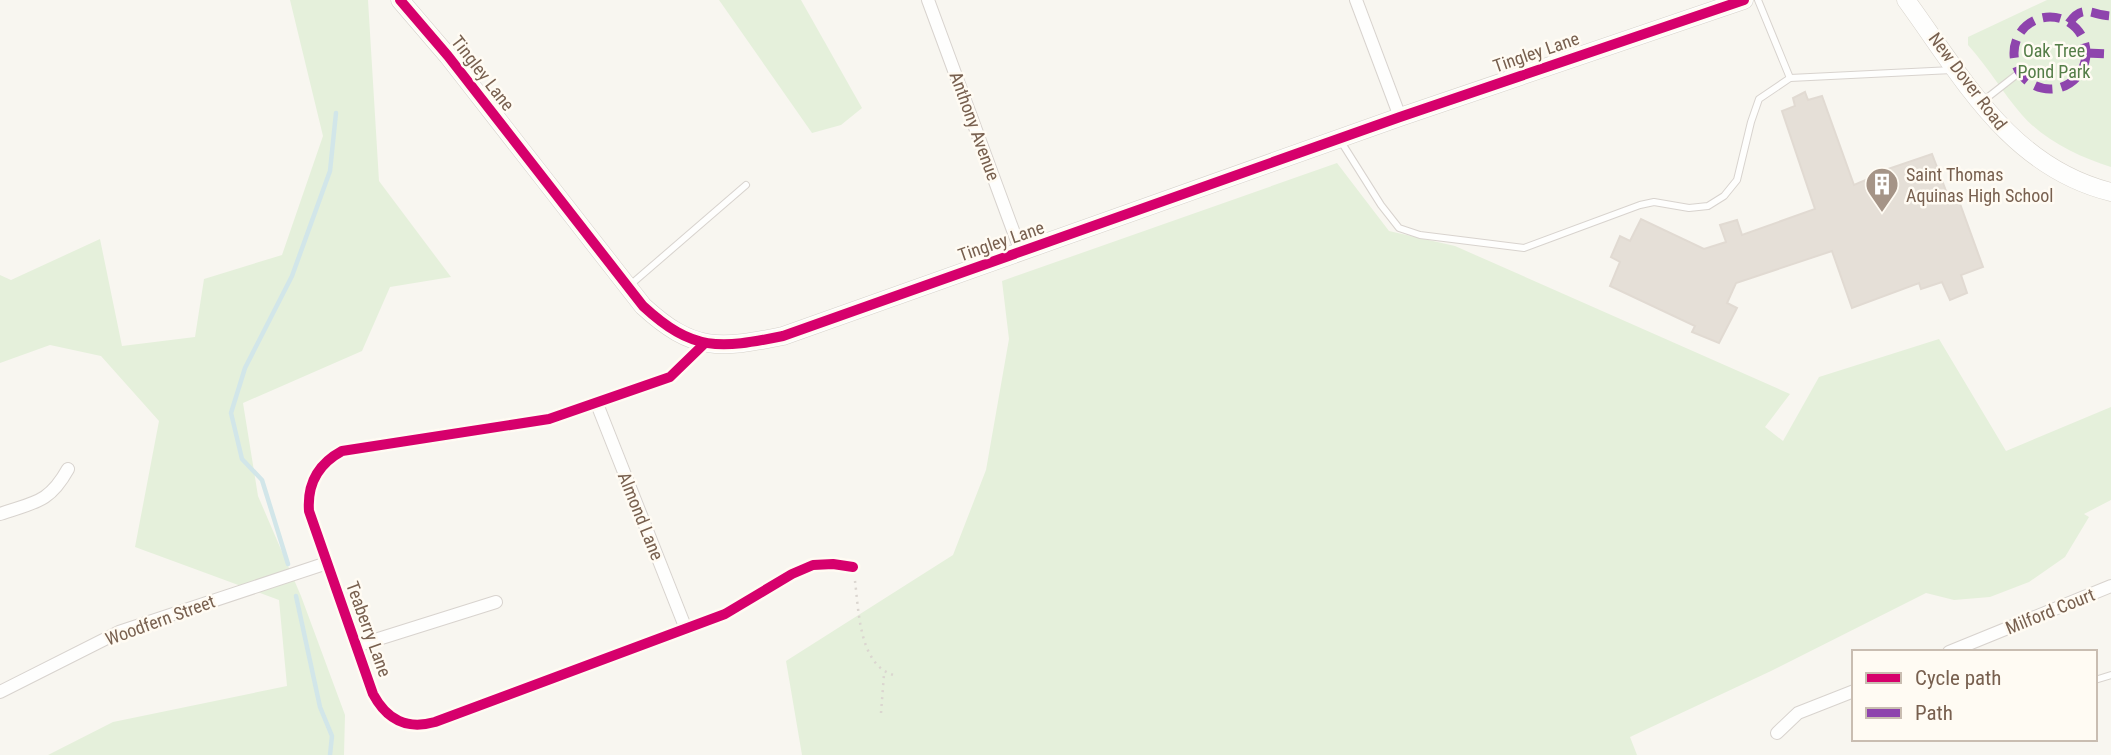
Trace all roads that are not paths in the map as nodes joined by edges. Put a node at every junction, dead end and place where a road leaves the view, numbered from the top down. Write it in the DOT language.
graph roads {
  1 [pos="400,0"];
  2 [pos="928,0"];
  3 [pos="1356,0"];
  4 [pos="1744,0"];
  5 [pos="1758,0"];
  6 [pos="1906,0"];
  7 [pos="1957,70"];
  8 [pos="2020,72"];
  9 [pos="1790,78"];
  10 [pos="1981,102"];
  11 [pos="1400,117"];
  12 [pos="1340,140"];
  13 [pos="746,185"];
  14 [pos="2111,192"];
  15 [pos="1021,252"];
  16 [pos="628,287"];
  17 [pos="704,344"];
  18 [pos="597,404"];
  19 [pos="68,469"];
  20 [pos="0,514"];
  21 [pos="327,563"];
  22 [pos="853,567"];
  23 [pos="2111,586"];
  24 [pos="496,601"];
  25 [pos="686,629"];
  26 [pos="356,646"];
  27 [pos="1954,650"];
  28 [pos="0,692"];
  29 [pos="1852,692"];
  30 [pos="1776,733"];
  1 -- 16 [label="street, Tingley Lane"];
  2 -- 15 [label="street, Anthony Avenue"];
  3 -- 11 [label="street"];
  4 -- 11 [label="street, Tingley Lane"];
  5 -- 9 [label="lane"];
  6 -- 7 [label="street, New Dover Road"];
  7 -- 9 [label="lane"];
  7 -- 10 [label="street, New Dover Road"];
  8 -- 10 [label="lane"];
  9 -- 12 [label="lane"];
  10 -- 14 [label="street, New Dover Road"];
  11 -- 12 [label="street, Tingley Lane"];
  12 -- 15 [label="street, Tingley Lane"];
  13 -- 16 [label="lane"];
  15 -- 17 [label="street, Tingley Lane"];
  16 -- 17 [label="street, Tingley Lane"];
  17 -- 18 [label="street, Teaberry Lane"];
  18 -- 21 [label="street, Teaberry Lane"];
  18 -- 25 [label="street, Almond Lane"];
  19 -- 20 [label="street"];
  21 -- 26 [label="street, Teaberry Lane"];
  21 -- 28 [label="street, Woodfern Street"];
  22 -- 25 [label="street, Teaberry Lane"];
  23 -- 27 [label="street, Milford Court"];
  24 -- 26 [label="street"];
  25 -- 26 [label="street, Teaberry Lane"];
  29 -- 30 [label="street"];
}
